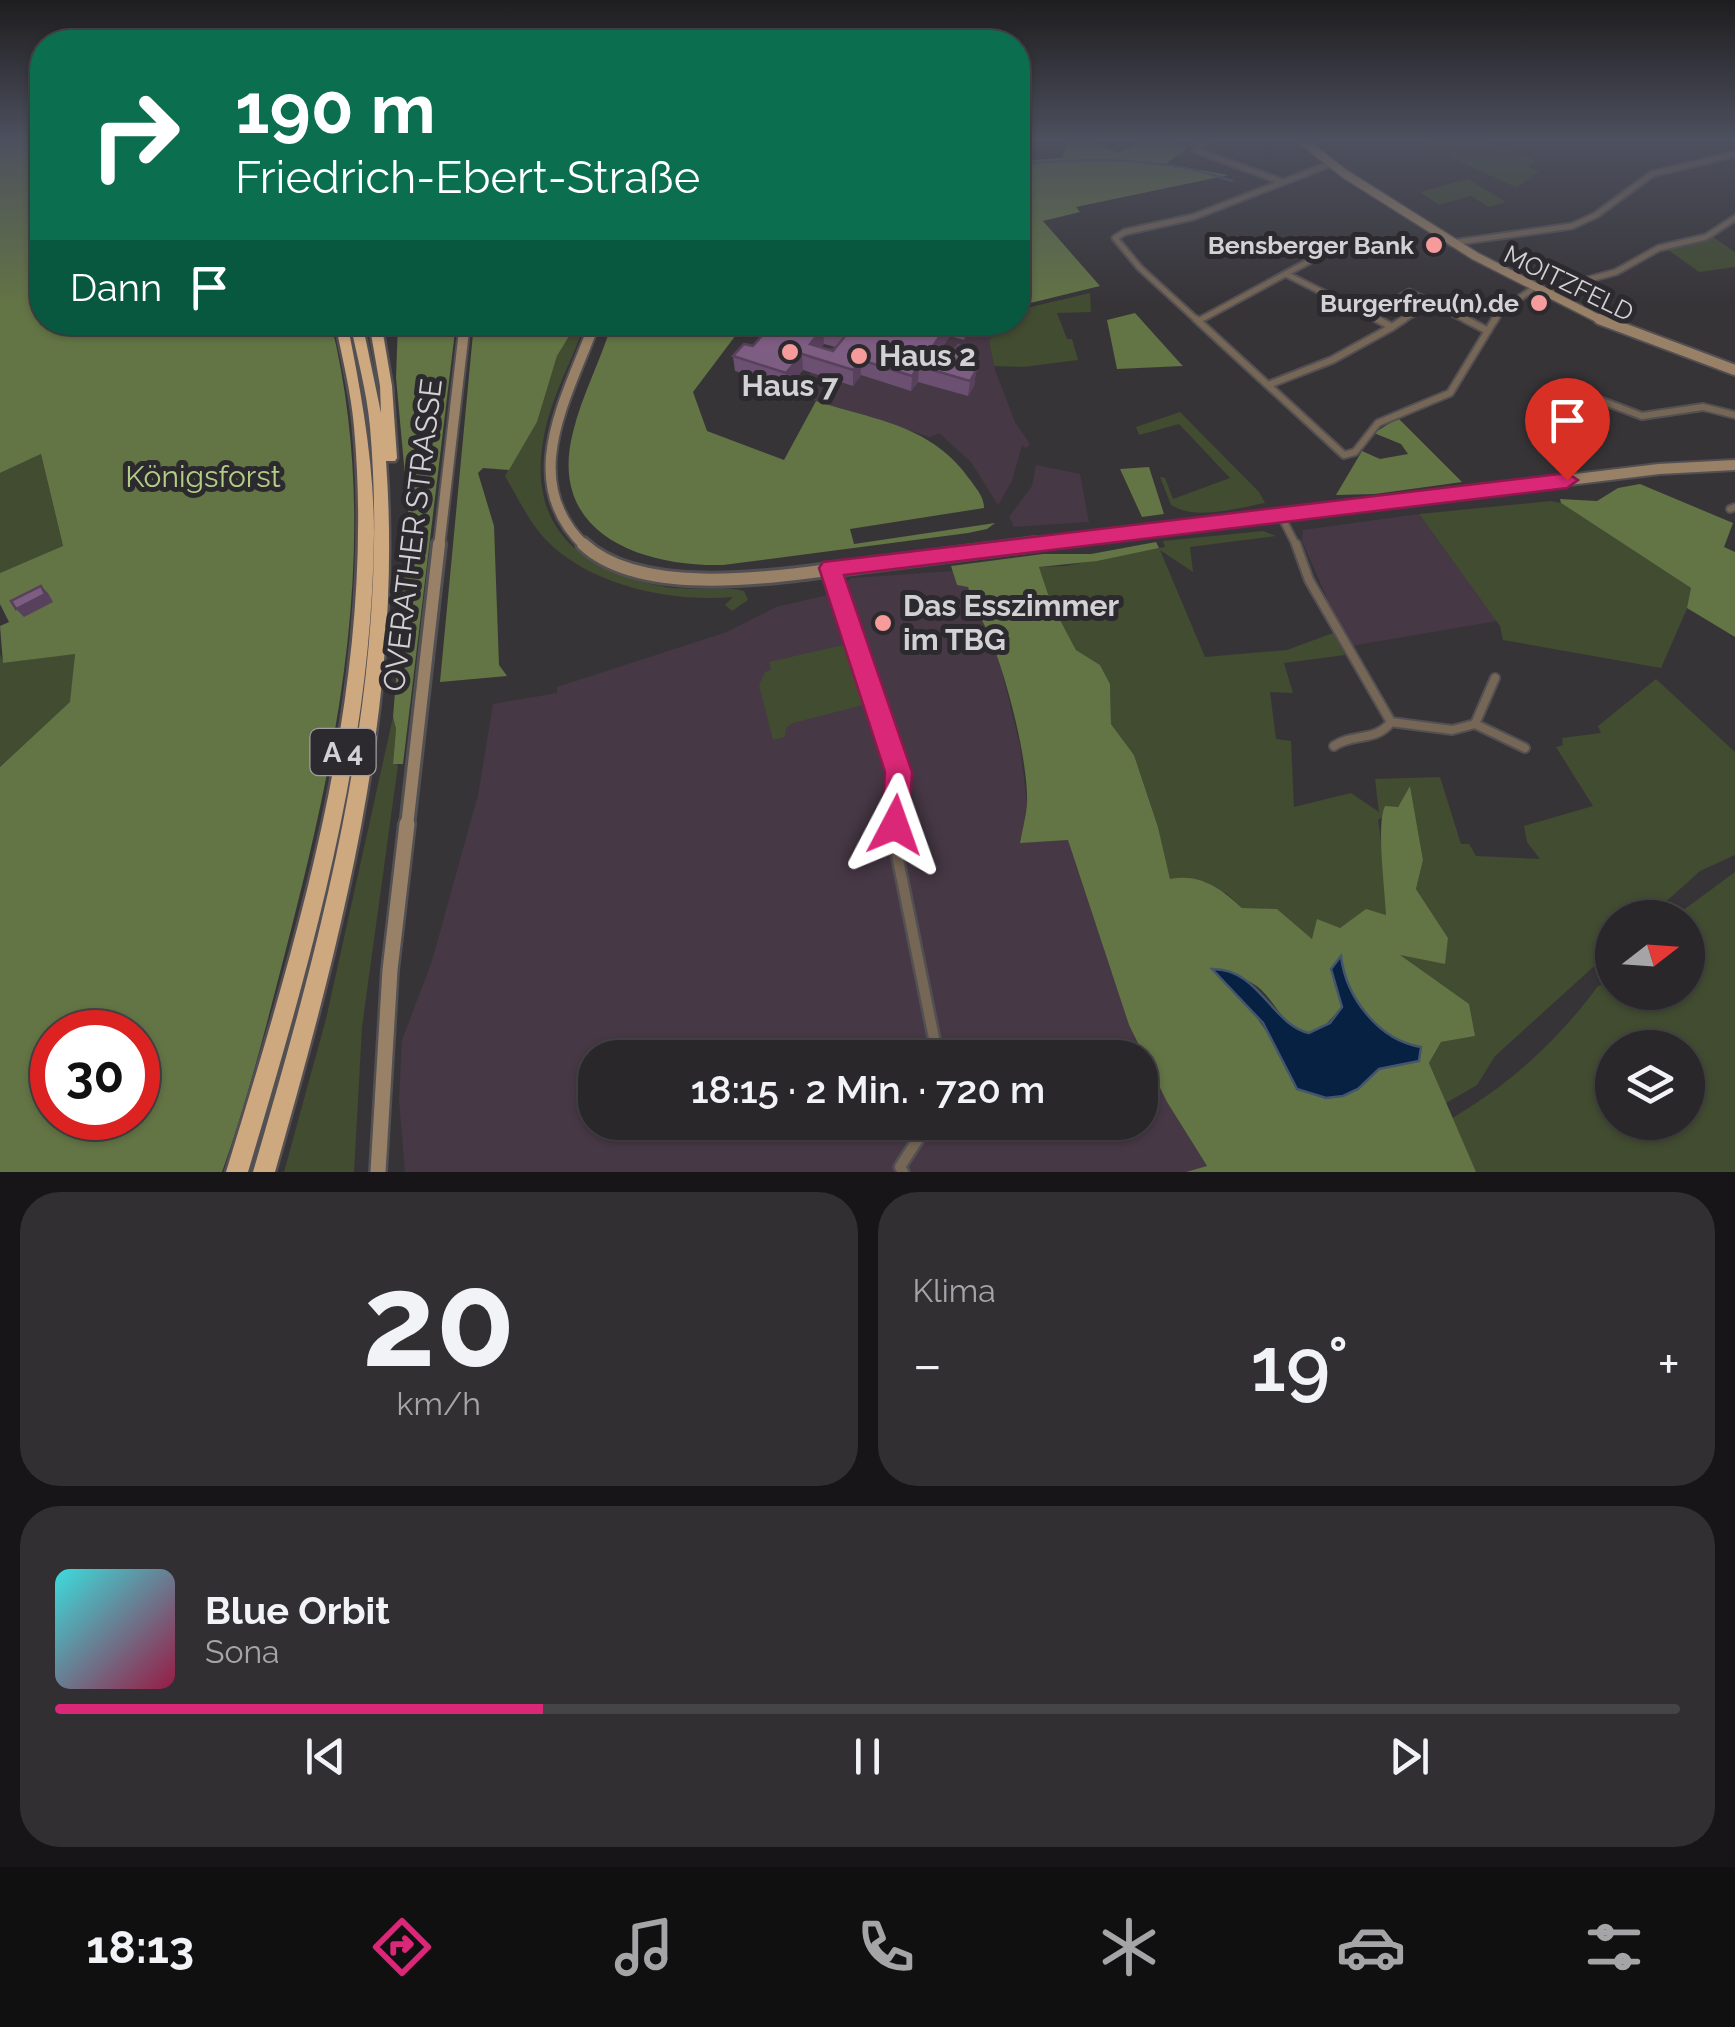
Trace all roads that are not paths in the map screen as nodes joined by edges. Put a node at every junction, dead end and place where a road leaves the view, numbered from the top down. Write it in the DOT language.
graph roads {
  1 [pos="1252,194"];
  2 [pos="1375,194"];
  3 [pos="1625,194"];
  4 [pos="1735,218"];
  5 [pos="1451,243"];
  6 [pos="1326,252"];
  7 [pos="1286,274"];
  8 [pos="1534,292"];
  9 [pos="1430,302"];
  10 [pos="1415,313"];
  11 [pos="1200,320"];
  12 [pos="1395,326"];
  13 [pos="1488,331"];
  14 [pos="344,335"];
  15 [pos="359,335"];
  16 [pos="377,335"];
  17 [pos="464,335"];
  18 [pos="591,335"];
  19 [pos="1735,370"];
  20 [pos="1268,385"];
  21 [pos="1566,387"];
  22 [pos="1735,415"];
  23 [pos="1735,465"];
  24 [pos="1281,516"];
  25 [pos="383,556"];
  26 [pos="830,568"];
  27 [pos="1494,678"];
  28 [pos="1390,722"];
  29 [pos="1475,724"];
  30 [pos="1334,746"];
  31 [pos="1525,748"];
  32 [pos="935,1040"];
  33 [pos="917,1140"];
  34 [pos="237,1172"];
  35 [pos="264,1172"];
  36 [pos="378,1172"];
  37 [pos="903,1172"];
  1 -- 11 [label="street"];
  2 -- 5 [label="main road, MOITZFELD"];
  3 -- 5 [label="street"];
  4 -- 8 [label="street"];
  5 -- 8 [label="main road, MOITZFELD"];
  6 -- 7 [label="street"];
  7 -- 11 [label="street"];
  7 -- 12 [label="street"];
  8 -- 13 [label="street"];
  8 -- 19 [label="main road, MOITZFELD"];
  9 -- 10 [label="street"];
  9 -- 10 [label="street"];
  9 -- 13 [label="street"];
  10 -- 12 [label="street"];
  11 -- 20 [label="street"];
  12 -- 20 [label="street"];
  13 -- 20 [label="street"];
  14 -- 34 [label="highway, A 4"];
  15 -- 25 [label="highway, A 4"];
  16 -- 25 [label="highway"];
  17 -- 36 [label="main road, OVERATHER STRASSE"];
  18 -- 26 [label="main road"];
  21 -- 22 [label="street"];
  23 -- 24 [label="main road"];
  24 -- 26 [label="main road"];
  24 -- 28 [label="street"];
  25 -- 35 [label="highway, A 4"];
  26 -- 32 [label="street"];
  27 -- 29 [label="street"];
  28 -- 29 [label="street"];
  28 -- 30 [label="street"];
  29 -- 31 [label="street"];
  33 -- 37 [label="street"];
}
